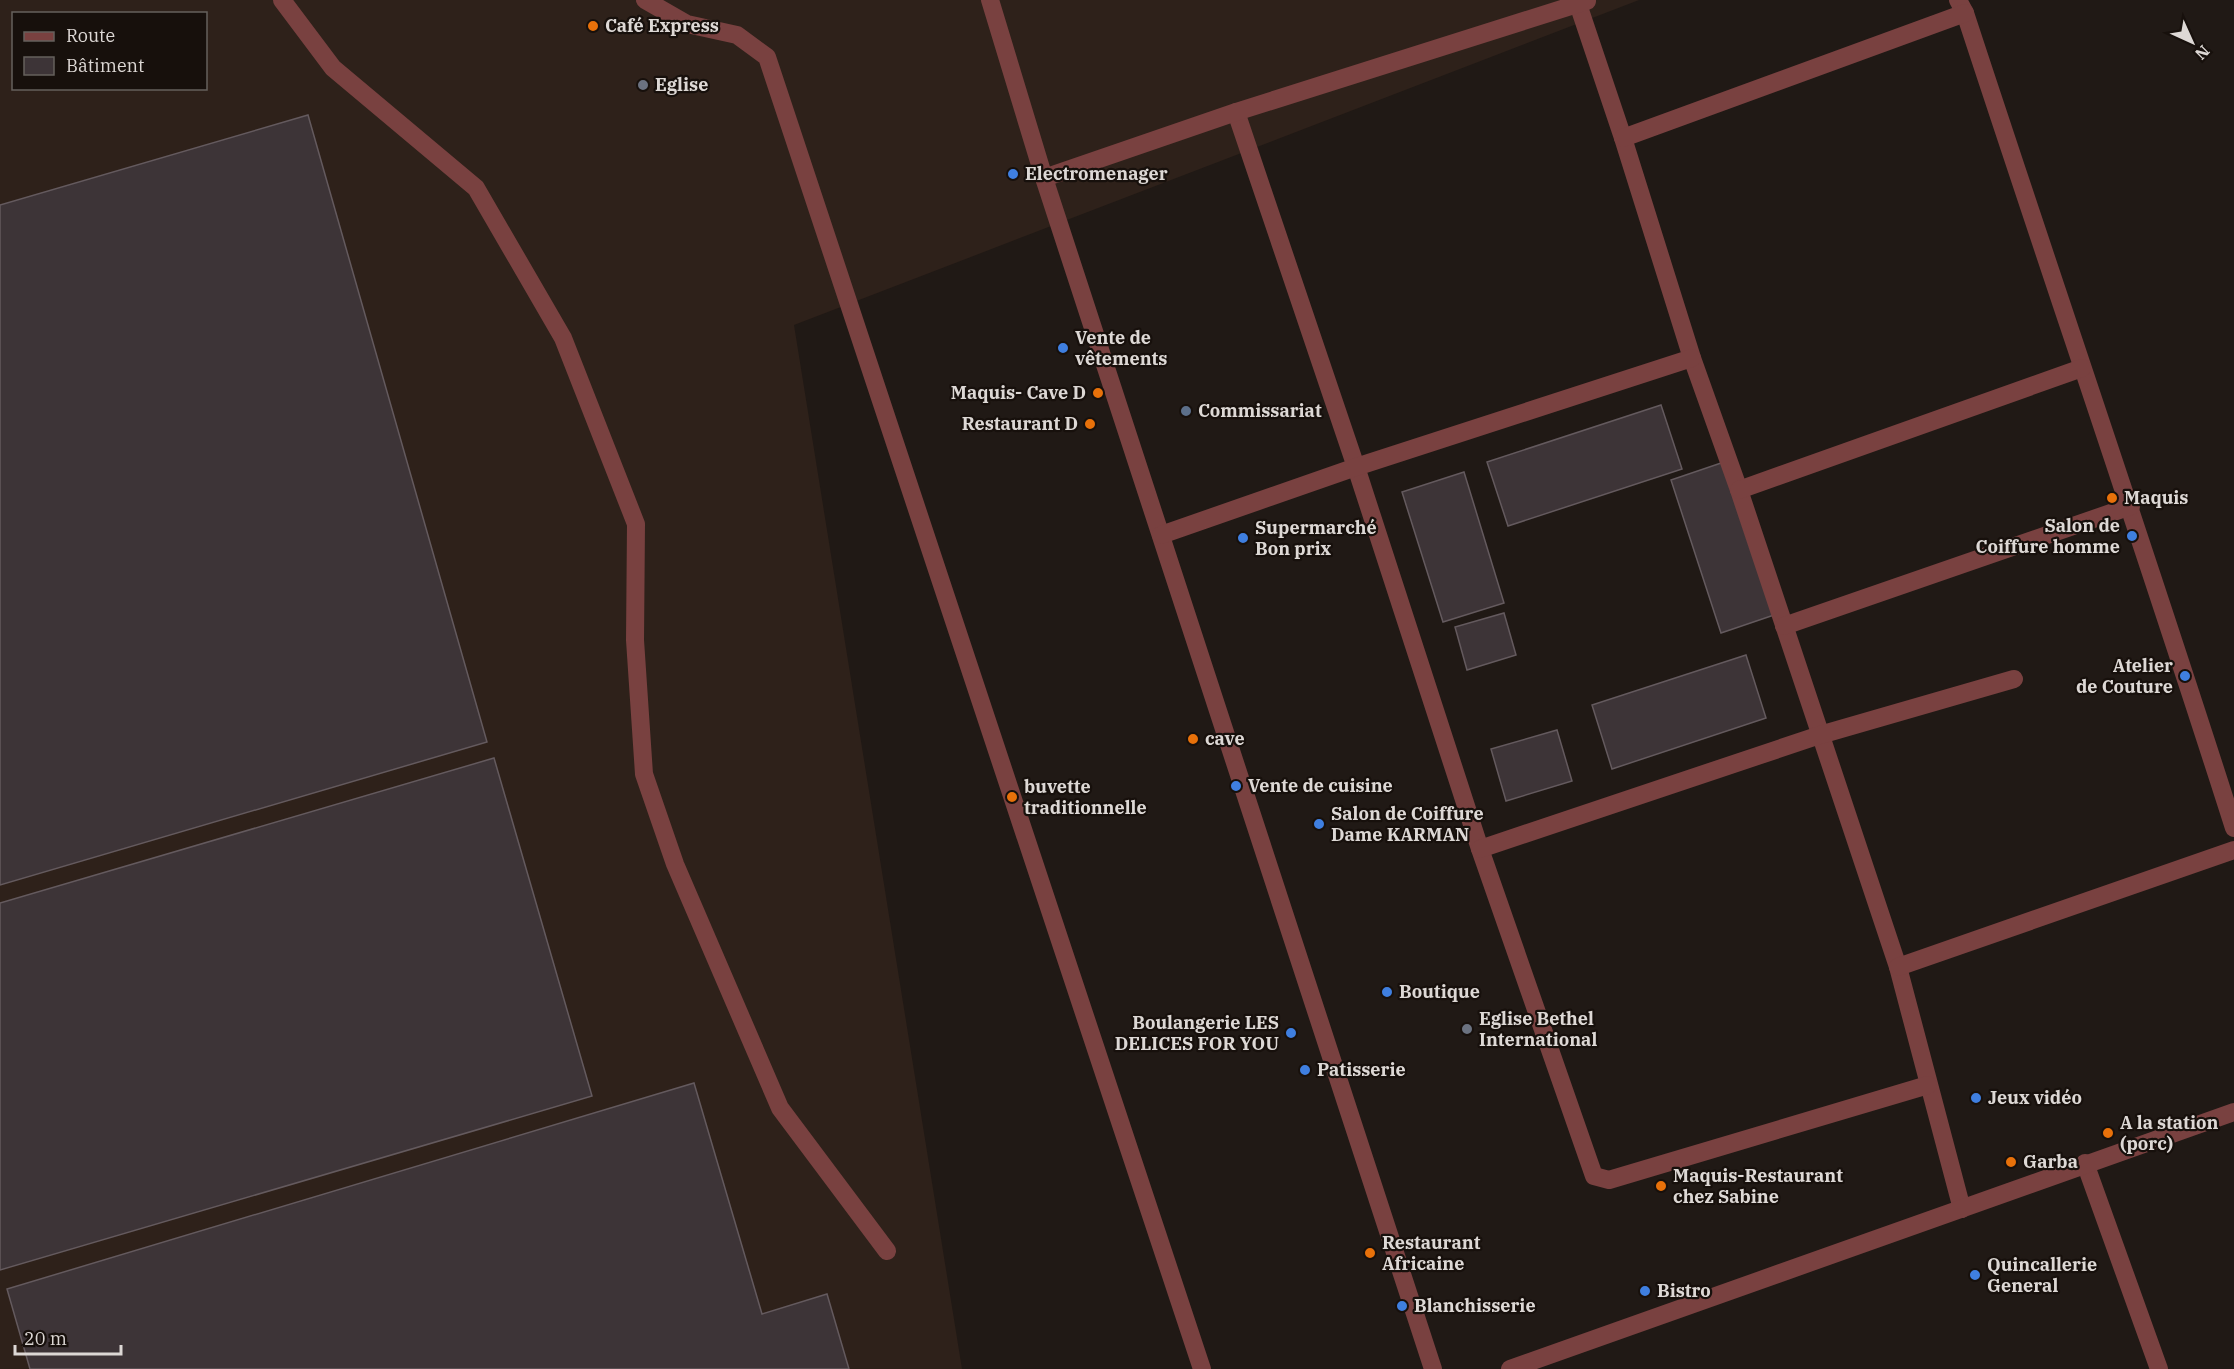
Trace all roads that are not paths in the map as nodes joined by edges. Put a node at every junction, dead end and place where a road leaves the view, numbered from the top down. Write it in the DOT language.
graph roads {
  1 [pos="282,0"];
  2 [pos="645,0"];
  3 [pos="990,0"];
  4 [pos="1583,2"];
  5 [pos="1962,6"];
  6 [pos="1236,111"];
  7 [pos="1623,138"];
  8 [pos="1044,178"];
  9 [pos="1692,358"];
  10 [pos="2082,368"];
  11 [pos="1356,467"];
  12 [pos="1739,490"];
  13 [pos="2131,507"];
  14 [pos="1161,535"];
  15 [pos="1784,626"];
  16 [pos="2014,679"];
  17 [pos="1820,735"];
  18 [pos="2234,828"];
  19 [pos="1480,849"];
  20 [pos="2234,850"];
  21 [pos="1898,967"];
  22 [pos="1928,1085"];
  23 [pos="2234,1112"];
  24 [pos="2085,1163"];
  25 [pos="1962,1209"];
  26 [pos="887,1251"];
  27 [pos="1202,1369"];
  28 [pos="1433,1369"];
  29 [pos="1510,1369"];
  30 [pos="2159,1369"];
  1 -- 26 [label="street"];
  2 -- 27 [label="street"];
  3 -- 8 [label="street"];
  4 -- 6 [label="street"];
  4 -- 7 [label="street"];
  5 -- 7 [label="street"];
  5 -- 10 [label="street"];
  6 -- 8 [label="street"];
  6 -- 11 [label="street"];
  7 -- 9 [label="street"];
  8 -- 14 [label="street"];
  9 -- 11 [label="street"];
  9 -- 12 [label="street"];
  10 -- 12 [label="street"];
  10 -- 13 [label="street"];
  11 -- 14 [label="street"];
  11 -- 19 [label="street"];
  12 -- 15 [label="street"];
  13 -- 15 [label="street"];
  13 -- 18 [label="street"];
  14 -- 28 [label="street"];
  15 -- 17 [label="street"];
  16 -- 17 [label="street"];
  17 -- 19 [label="street"];
  17 -- 21 [label="street"];
  19 -- 22 [label="street"];
  20 -- 21 [label="street"];
  21 -- 22 [label="street"];
  22 -- 25 [label="street"];
  23 -- 24 [label="street"];
  24 -- 25 [label="street"];
  24 -- 30 [label="street"];
  25 -- 29 [label="street"];
}
